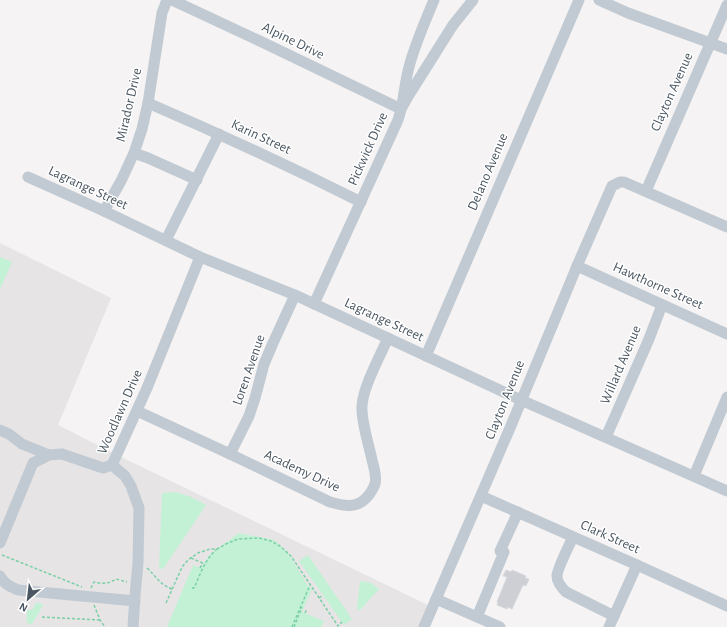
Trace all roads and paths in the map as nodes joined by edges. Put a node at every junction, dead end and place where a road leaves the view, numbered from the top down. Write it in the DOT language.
graph roads {
  1 [pos="167,0"];
  2 [pos="172,0"];
  3 [pos="434,0"];
  4 [pos="473,0"];
  5 [pos="578,0"];
  6 [pos="599,0"];
  7 [pos="727,5"];
  8 [pos="710,43"];
  9 [pos="727,49"];
  10 [pos="148,103"];
  11 [pos="401,109"];
  12 [pos="219,134"];
  13 [pos="134,153"];
  14 [pos="28,177"];
  15 [pos="197,180"];
  16 [pos="646,191"];
  17 [pos="361,202"];
  18 [pos="104,211"];
  19 [pos="727,227"];
  20 [pos="166,240"];
  21 [pos="200,256"];
  22 [pos="577,266"];
  23 [pos="295,296"];
  24 [pos="314,304"];
  25 [pos="662,305"];
  26 [pos="727,334"];
  27 [pos="388,338"];
  28 [pos="426,356"];
  29 [pos="727,397"];
  30 [pos="521,400"];
  31 [pos="137,411"];
  32 [pos="1,431"];
  33 [pos="606,437"];
  34 [pos="230,454"];
  35 [pos="49,455"];
  36 [pos="112,466"];
  37 [pos="694,476"];
  38 [pos="727,491"];
  39 [pos="481,496"];
  40 [pos="518,512"];
  41 [pos="573,537"];
  42 [pos="0,543"];
  43 [pos="217,549"];
  44 [pos="2,555"];
  45 [pos="191,558"];
  46 [pos="204,563"];
  47 [pos="301,563"];
  48 [pos="298,565"];
  49 [pos="637,565"];
  50 [pos="144,568"];
  51 [pos="200,568"];
  52 [pos="0,576"];
  53 [pos="310,584"];
  54 [pos="136,585"];
  55 [pos="82,586"];
  56 [pos="89,589"];
  57 [pos="172,589"];
  58 [pos="192,591"];
  59 [pos="323,595"];
  60 [pos="319,598"];
  61 [pos="436,599"];
  62 [pos="135,601"];
  63 [pos="166,603"];
  64 [pos="97,604"];
  65 [pos="727,606"];
  66 [pos="302,607"];
  67 [pos="307,609"];
  68 [pos="305,613"];
  69 [pos="614,616"];
  70 [pos="42,617"];
  71 [pos="477,617"];
  72 [pos="100,620"];
  73 [pos="342,622"];
  74 [pos="105,627"];
  75 [pos="133,627"];
  76 [pos="293,627"];
  77 [pos="424,627"];
  78 [pos="500,627"];
  79 [pos="609,627"];
  1 -- 10 [label="street, Mirador Drive"];
  2 -- 11 [label="street, Alpine Drive"];
  3 -- 11 [label="street, Pickwick Drive"];
  4 -- 11 [label="street"];
  5 -- 28 [label="street, Delano Avenue"];
  6 -- 8 [label="street"];
  7 -- 8 [label="street, Clayton Avenue"];
  8 -- 9 [label="street"];
  8 -- 16 [label="street, Clayton Avenue"];
  10 -- 12 [label="street, Karin Street"];
  10 -- 13 [label="street, Mirador Drive"];
  11 -- 17 [label="street, Pickwick Drive"];
  12 -- 15 [label="street"];
  12 -- 17 [label="street, Karin Street"];
  13 -- 15 [label="street"];
  13 -- 18 [label="street, Mirador Drive"];
  14 -- 18 [label="street, Lagrange Street"];
  15 -- 20 [label="street"];
  16 -- 19 [label="street"];
  16 -- 22 [label="street, Clayton Avenue"];
  17 -- 24 [label="street, Pickwick Drive"];
  18 -- 20 [label="street, Lagrange Street"];
  20 -- 21 [label="street, Lagrange Street"];
  21 -- 23 [label="street, Lagrange Street"];
  21 -- 31 [label="street, Woodlawn Drive"];
  22 -- 25 [label="street, Hawthorne Street"];
  22 -- 30 [label="street, Clayton Avenue"];
  23 -- 24 [label="street, Lagrange Street"];
  23 -- 34 [label="street, Loren Avenue"];
  24 -- 27 [label="street, Lagrange Street"];
  25 -- 26 [label="street, Hawthorne Street"];
  25 -- 33 [label="street, Willard Avenue"];
  27 -- 28 [label="street, Lagrange Street"];
  27 -- 34 [label="street, Academy Drive"];
  28 -- 30 [label="street, Lagrange Street"];
  29 -- 37 [label="street"];
  30 -- 33 [label="street, Lagrange Street"];
  30 -- 39 [label="street, Clayton Avenue"];
  31 -- 34 [label="street, Academy Drive"];
  31 -- 36 [label="street, Woodlawn Drive"];
  32 -- 35 [label="street"];
  33 -- 37 [label="street, Lagrange Street"];
  35 -- 36 [label="street"];
  35 -- 42 [label="street"];
  36 -- 54 [label="street, Woodlawn Drive"];
  37 -- 38 [label="street, Lagrange Street"];
  39 -- 40 [label="street, Clark Street"];
  39 -- 61 [label="street, Clayton Avenue"];
  40 -- 41 [label="street, Clark Street"];
  40 -- 71 [label="street"];
  41 -- 49 [label="street, Clark Street"];
  41 -- 69 [label="street"];
  43 -- 45 [label="path"];
  43 -- 46 [label="path"];
  43 -- 48 [label="path"];
  44 -- 55 [label="path"];
  45 -- 46 [label="path"];
  45 -- 57 [label="path"];
  46 -- 51 [label="path"];
  46 -- 58 [label="path"];
  47 -- 48 [label="path"];
  48 -- 53 [label="path"];
  49 -- 65 [label="street, Clark Street"];
  49 -- 69 [label="street"];
  50 -- 57 [label="path"];
  52 -- 62 [label="street"];
  53 -- 60 [label="path"];
  53 -- 76 [label="path"];
  54 -- 56 [label="path"];
  54 -- 62 [label="street, Woodlawn Drive"];
  57 -- 63 [label="path"];
  59 -- 60 [label="path"];
  60 -- 73 [label="path"];
  61 -- 71 [label="street"];
  61 -- 77 [label="street, Clayton Avenue"];
  62 -- 75 [label="street, Woodlawn Drive"];
  64 -- 72 [label="path"];
  66 -- 76 [label="path"];
  67 -- 68 [label="path"];
  69 -- 79 [label="street"];
  70 -- 72 [label="path"];
  71 -- 78 [label="street"];
  72 -- 74 [label="path"];
}
